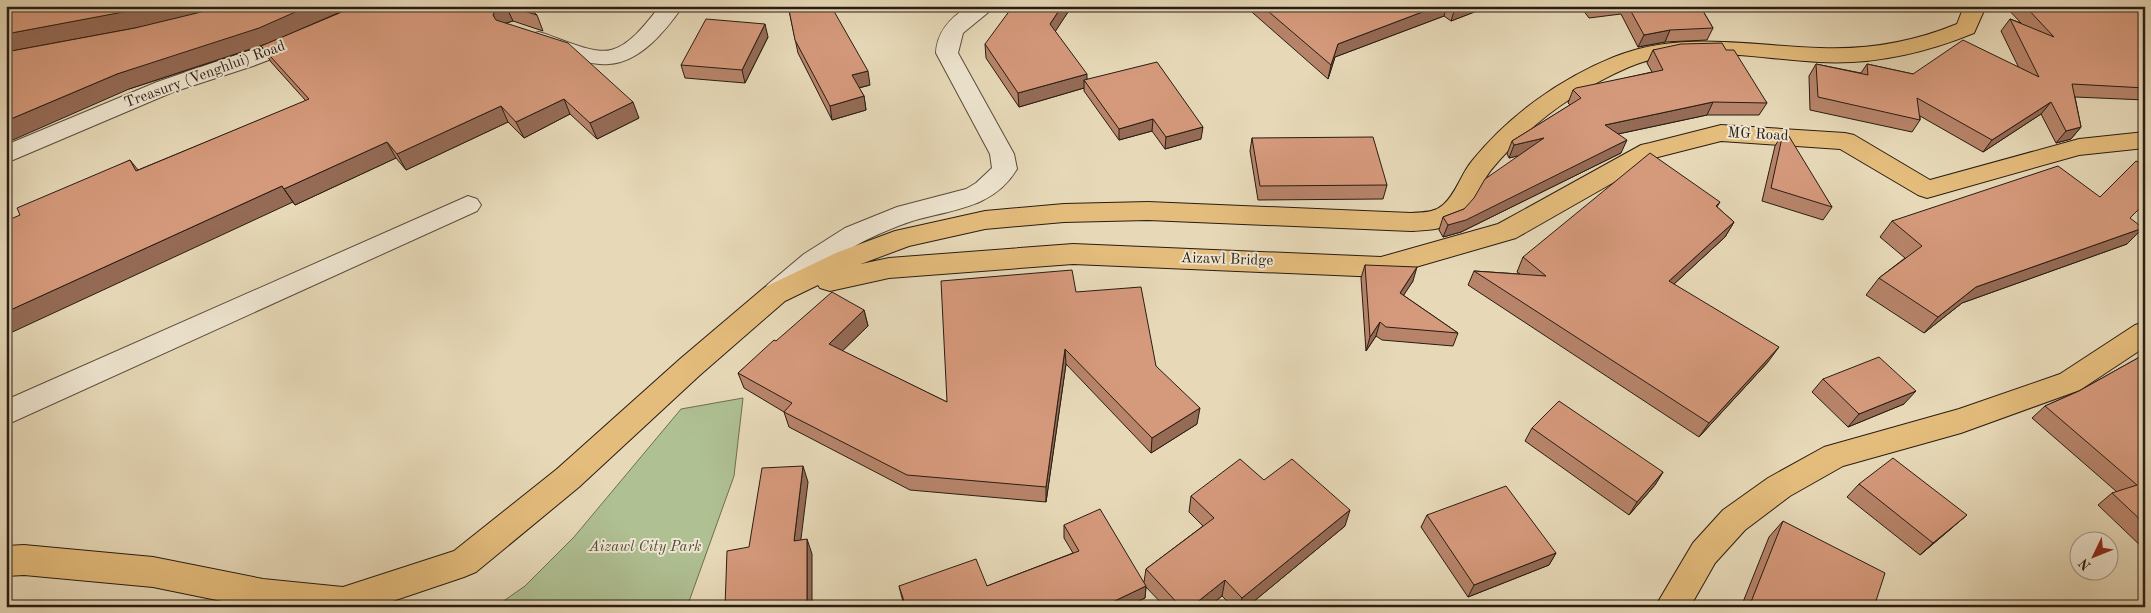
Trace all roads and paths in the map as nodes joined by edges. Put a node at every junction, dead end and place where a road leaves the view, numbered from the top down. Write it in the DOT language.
graph roads {
  1 [pos="672,6"];
  2 [pos="985,6"];
  3 [pos="1974,6"];
  4 [pos="321,31"];
  5 [pos="522,33"];
  6 [pos="2145,140"];
  7 [pos="6,156"];
  8 [pos="468,205"];
  9 [pos="1381,267"];
  10 [pos="775,294"];
  11 [pos="2145,334"];
  12 [pos="6,413"];
  13 [pos="6,561"];
  14 [pos="1672,607"];
  1 -- 5 [label="street"];
  2 -- 10 [label="street"];
  3 -- 10 [label="main road"];
  4 -- 7 [label="street, Treasury (Venghlui) Road"];
  6 -- 9 [label="main road, MG Road"];
  8 -- 12 [label="street"];
  9 -- 10 [label="main road, Aizawl Bridge"];
  10 -- 13 [label="main road"];
  11 -- 14 [label="main road"];
}
